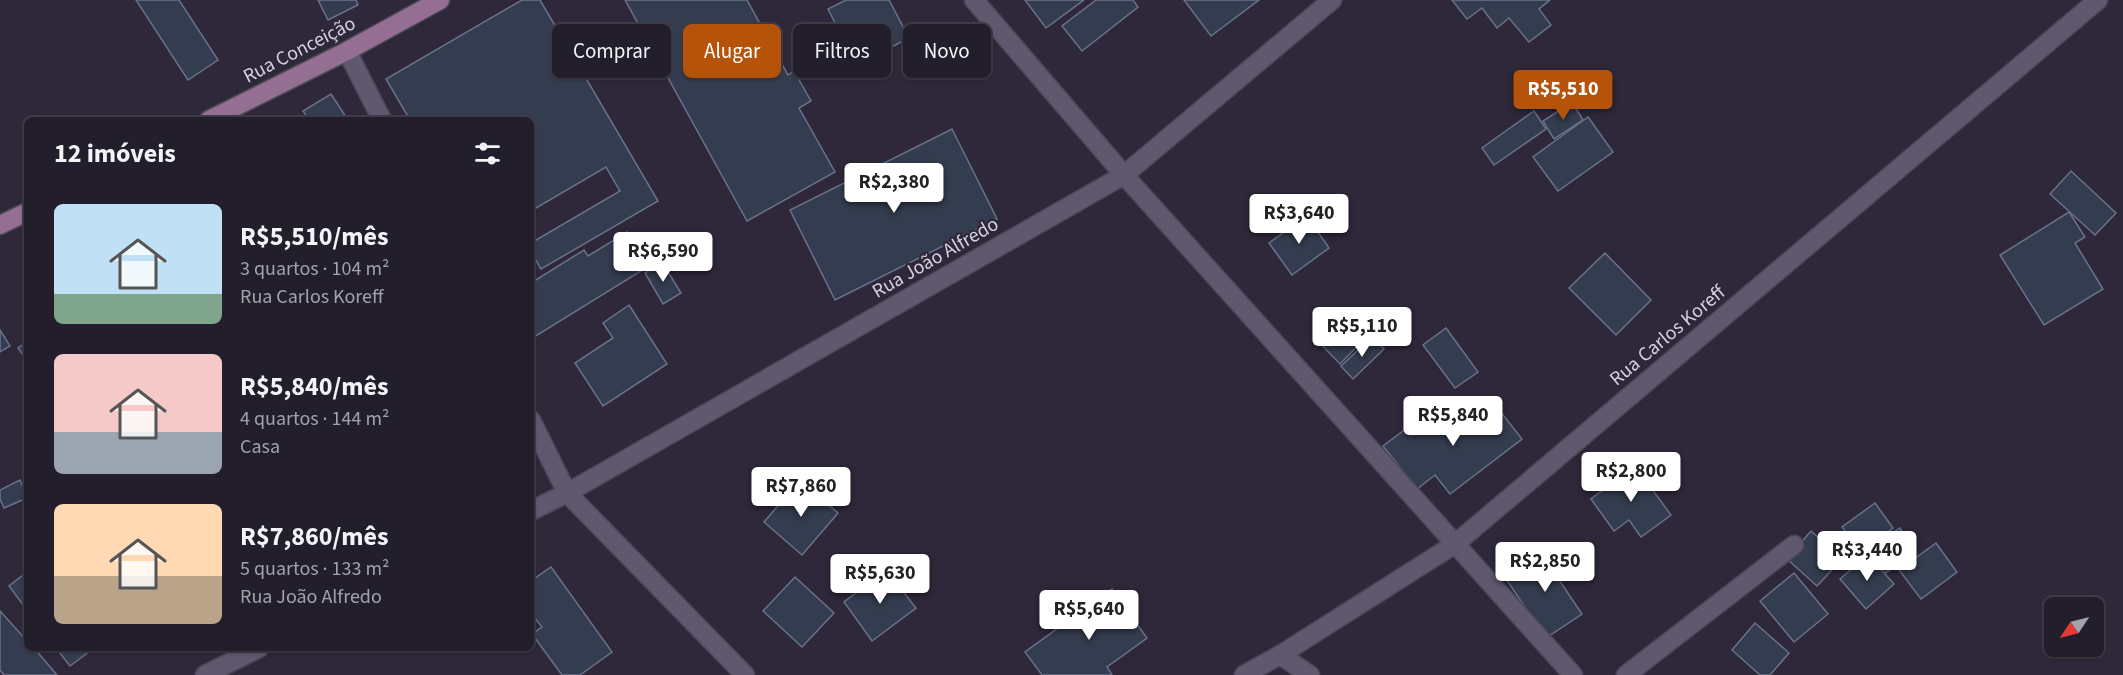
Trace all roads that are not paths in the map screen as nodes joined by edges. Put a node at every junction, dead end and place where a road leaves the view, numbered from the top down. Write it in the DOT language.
graph roads {
  1 [pos="440,0"];
  2 [pos="974,0"];
  3 [pos="1332,0"];
  4 [pos="2098,0"];
  5 [pos="347,51"];
  6 [pos="215,117"];
  7 [pos="380,117"];
  8 [pos="1124,175"];
  9 [pos="24,213"];
  10 [pos="0,225"];
  11 [pos="534,426"];
  12 [pos="567,493"];
  13 [pos="534,510"];
  14 [pos="1455,544"];
  15 [pos="1794,545"];
  16 [pos="253,651"];
  17 [pos="1280,655"];
  18 [pos="205,675"];
  19 [pos="745,675"];
  20 [pos="1244,675"];
  21 [pos="1310,675"];
  22 [pos="1573,675"];
  23 [pos="1626,675"];
  1 -- 5 [label="main road, Rua Conceição"];
  2 -- 8 [label="street"];
  3 -- 8 [label="street, Rua João Alfredo"];
  4 -- 14 [label="street, Rua Carlos Koreff"];
  5 -- 6 [label="main road, Rua Conceição"];
  5 -- 7 [label="street"];
  8 -- 12 [label="street, Rua João Alfredo"];
  8 -- 14 [label="street"];
  9 -- 10 [label="main road"];
  11 -- 12 [label="street"];
  12 -- 13 [label="street, Rua João Alfredo"];
  12 -- 19 [label="street"];
  14 -- 17 [label="street, Rua Carlos Koreff"];
  14 -- 22 [label="street"];
  15 -- 23 [label="street"];
  16 -- 18 [label="street"];
  17 -- 20 [label="street, Rua Carlos Koreff"];
  17 -- 21 [label="street"];
}
